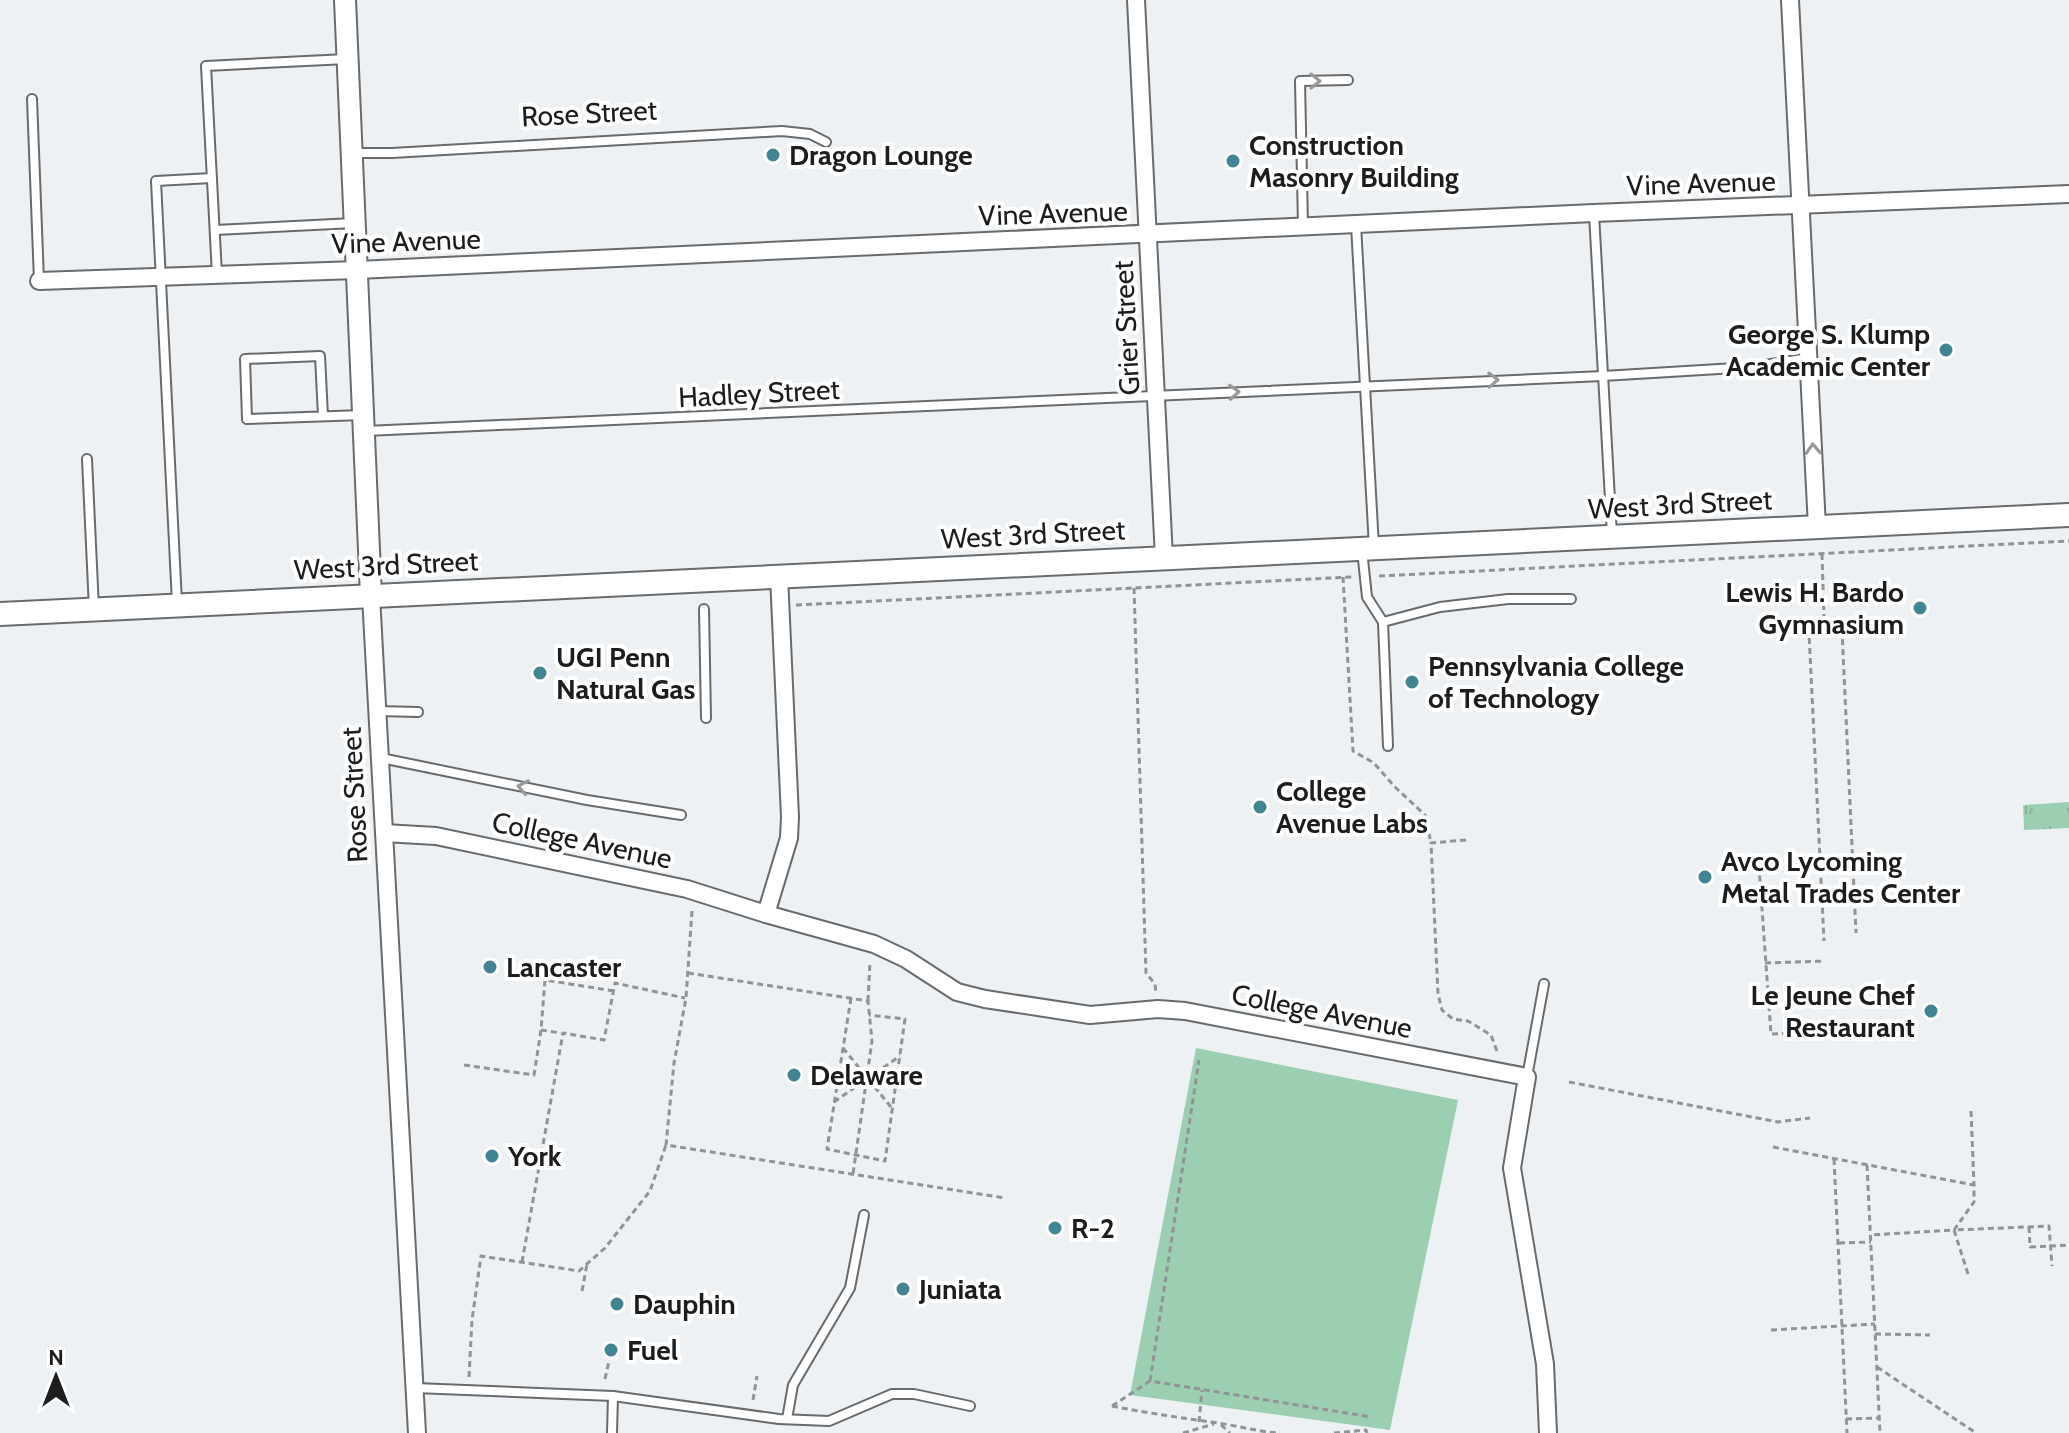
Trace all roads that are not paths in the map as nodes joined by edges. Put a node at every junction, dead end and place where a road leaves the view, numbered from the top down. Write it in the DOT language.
graph roads {
  1 [pos="345,0"];
  2 [pos="1136,0"];
  3 [pos="1790,0"];
  4 [pos="348,59"];
  5 [pos="1348,80"];
  6 [pos="32,99"];
  7 [pos="826,142"];
  8 [pos="352,153"];
  9 [pos="212,178"];
  10 [pos="2069,194"];
  11 [pos="1801,206"];
  12 [pos="1594,213"];
  13 [pos="355,223"];
  14 [pos="1356,225"];
  15 [pos="1303,227"];
  16 [pos="215,230"];
  17 [pos="1148,235"];
  18 [pos="357,270"];
  19 [pos="217,275"];
  20 [pos="160,277"];
  21 [pos="39,281"];
  22 [pos="1809,358"];
  23 [pos="1603,376"];
  24 [pos="1367,386"];
  25 [pos="1156,396"];
  26 [pos="323,416"];
  27 [pos="364,423"];
  28 [pos="87,459"];
  29 [pos="2069,515"];
  30 [pos="1817,527"];
  31 [pos="1612,537"];
  32 [pos="1368,548"];
  33 [pos="1164,558"];
  34 [pos="779,576"];
  35 [pos="371,596"];
  36 [pos="1571,599"];
  37 [pos="177,605"];
  38 [pos="94,609"];
  39 [pos="704,609"];
  40 [pos="0,614"];
  41 [pos="1383,622"];
  42 [pos="377,711"];
  43 [pos="418,712"];
  44 [pos="706,718"];
  45 [pos="1388,746"];
  46 [pos="380,758"];
  47 [pos="681,815"];
  48 [pos="384,833"];
  49 [pos="766,914"];
  50 [pos="1544,984"];
  51 [pos="1527,1077"];
  52 [pos="864,1215"];
  53 [pos="414,1388"];
  54 [pos="613,1396"];
  55 [pos="970,1406"];
  56 [pos="787,1419"];
  57 [pos="417,1433"];
  58 [pos="612,1433"];
  59 [pos="1548,1433"];
  1 -- 4 [label="street, Rose Street"];
  2 -- 17 [label="street, Grier Street"];
  3 -- 11 [label="street"];
  4 -- 8 [label="street, Rose Street"];
  4 -- 9 [label="lane"];
  15 -- 5 [label="lane, one-way"];
  6 -- 21 [label="lane"];
  7 -- 8 [label="lane, Rose Street"];
  8 -- 13 [label="street, Rose Street"];
  9 -- 16 [label="lane"];
  9 -- 20 [label="lane"];
  10 -- 11 [label="street, Vine Avenue"];
  11 -- 12 [label="street, Vine Avenue"];
  11 -- 22 [label="street"];
  12 -- 14 [label="street, Vine Avenue"];
  12 -- 23 [label="lane"];
  13 -- 16 [label="lane"];
  13 -- 18 [label="street, Rose Street"];
  14 -- 15 [label="street, Vine Avenue"];
  14 -- 24 [label="lane"];
  15 -- 17 [label="street, Vine Avenue"];
  16 -- 19 [label="lane"];
  17 -- 18 [label="street, Vine Avenue"];
  17 -- 25 [label="street, Grier Street"];
  18 -- 19 [label="street, Vine Avenue"];
  18 -- 27 [label="street, Rose Street"];
  19 -- 20 [label="street, Vine Avenue"];
  20 -- 21 [label="street, Vine Avenue"];
  20 -- 37 [label="lane"];
  22 -- 23 [label="lane, Hadley Street"];
  30 -- 22 [label="street, one-way"];
  24 -- 23 [label="lane, Hadley Street, one-way"];
  23 -- 31 [label="lane"];
  25 -- 24 [label="lane, Hadley Street, one-way"];
  24 -- 32 [label="lane"];
  25 -- 27 [label="lane, Hadley Street"];
  25 -- 33 [label="street, Grier Street"];
  26 -- 26 [label="lane, Hadley Street"];
  26 -- 27 [label="lane, Hadley Street"];
  27 -- 35 [label="street, Rose Street"];
  28 -- 38 [label="lane"];
  29 -- 30 [label="main road, West 3rd Street"];
  30 -- 31 [label="main road, West 3rd Street"];
  31 -- 32 [label="main road, West 3rd Street"];
  32 -- 33 [label="main road, West 3rd Street"];
  32 -- 41 [label="lane"];
  33 -- 34 [label="main road, West 3rd Street"];
  34 -- 35 [label="main road, West 3rd Street"];
  34 -- 49 [label="street"];
  35 -- 37 [label="main road, West 3rd Street"];
  35 -- 42 [label="street, Rose Street"];
  36 -- 41 [label="lane"];
  37 -- 38 [label="main road, West 3rd Street"];
  38 -- 40 [label="main road, West 3rd Street"];
  39 -- 44 [label="lane"];
  41 -- 45 [label="lane"];
  42 -- 43 [label="lane"];
  42 -- 46 [label="street, Rose Street"];
  47 -- 46 [label="lane, one-way"];
  46 -- 48 [label="street, Rose Street"];
  48 -- 49 [label="street, College Avenue"];
  48 -- 53 [label="street, Rose Street"];
  49 -- 51 [label="street, College Avenue"];
  50 -- 51 [label="lane"];
  51 -- 59 [label="street"];
  52 -- 56 [label="lane"];
  53 -- 54 [label="lane"];
  53 -- 57 [label="street, Rose Street"];
  54 -- 56 [label="lane"];
  54 -- 58 [label="lane"];
  55 -- 56 [label="lane"];
}
